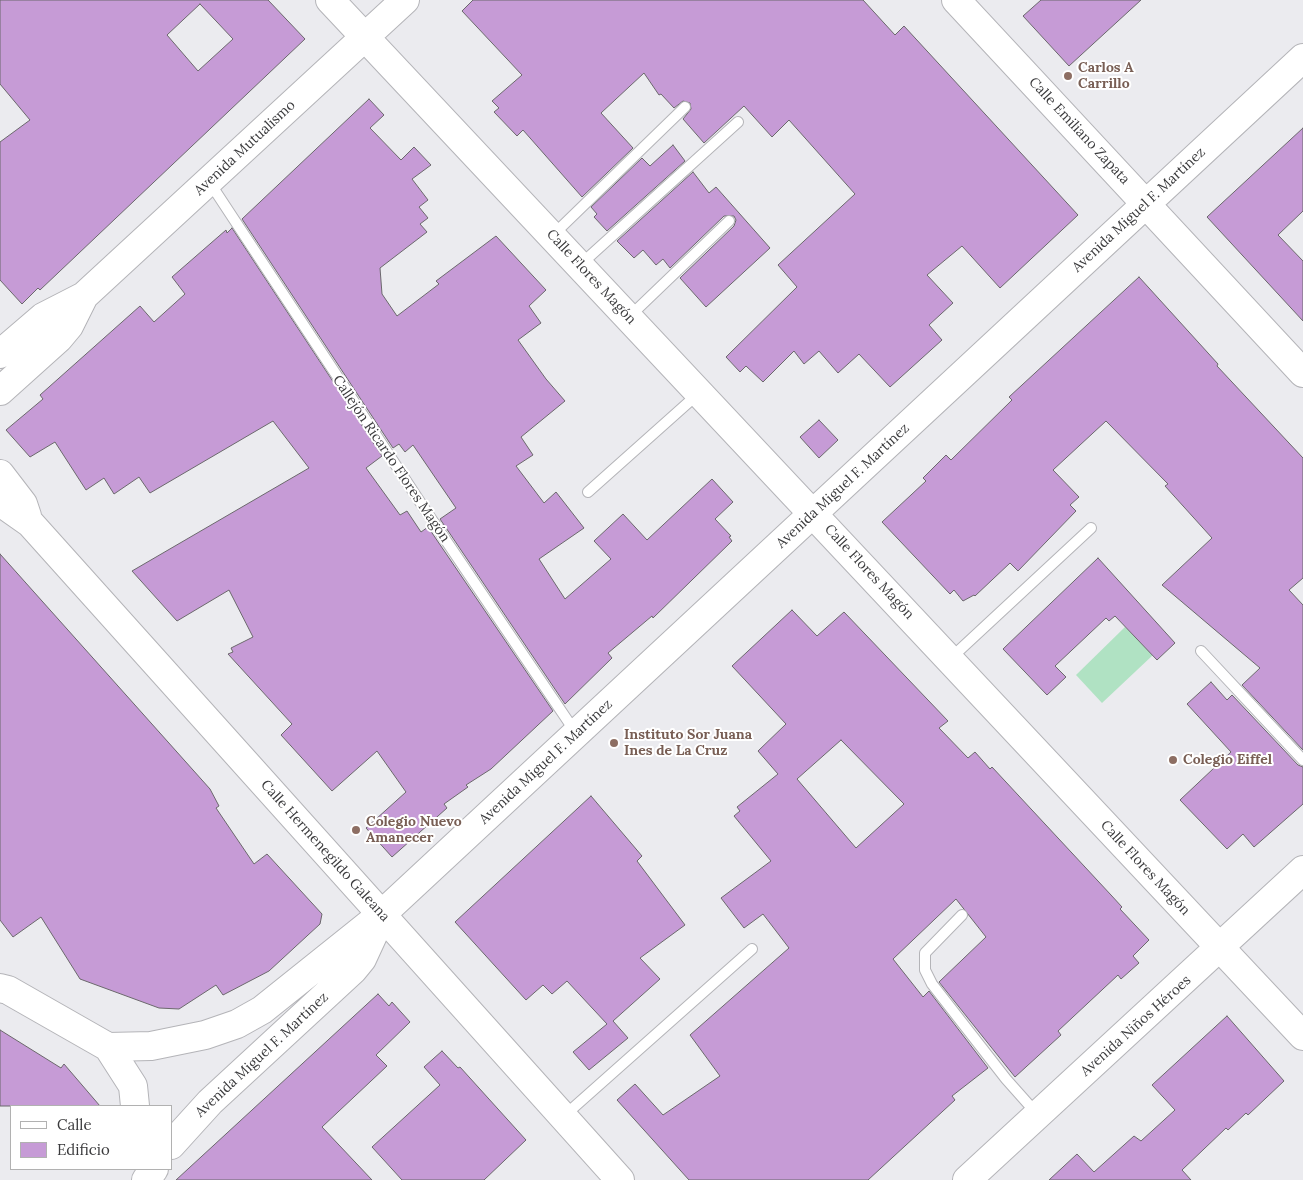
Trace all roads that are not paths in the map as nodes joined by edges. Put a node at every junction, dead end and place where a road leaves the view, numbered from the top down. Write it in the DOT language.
graph roads {
  1 [pos="330,0"];
  2 [pos="405,0"];
  3 [pos="956,0"];
  4 [pos="365,36"];
  5 [pos="1303,58"];
  6 [pos="685,107"];
  7 [pos="738,122"];
  8 [pos="209,182"];
  9 [pos="1147,203"];
  10 [pos="729,221"];
  11 [pos="552,236"];
  12 [pos="580,265"];
  13 [pos="84,296"];
  14 [pos="629,317"];
  15 [pos="0,354"];
  16 [pos="1303,373"];
  17 [pos="0,391"];
  18 [pos="700,392"];
  19 [pos="0,474"];
  20 [pos="588,492"];
  21 [pos="0,502"];
  22 [pos="813,513"];
  23 [pos="30,522"];
  24 [pos="1091,528"];
  25 [pos="1201,651"];
  26 [pos="950,659"];
  27 [pos="577,733"];
  28 [pos="1303,760"];
  29 [pos="1303,870"];
  30 [pos="382,914"];
  31 [pos="962,915"];
  32 [pos="1220,948"];
  33 [pos="752,949"];
  34 [pos="3,985"];
  35 [pos="1303,1036"];
  36 [pos="108,1047"];
  37 [pos="135,1105"];
  38 [pos="1038,1115"];
  39 [pos="564,1117"];
  40 [pos="172,1144"];
  41 [pos="620,1180"];
  42 [pos="967,1180"];
  1 -- 4 [label="street, Calle Flores Magón"];
  2 -- 4 [label="street, Avenida Mutualismo"];
  3 -- 9 [label="street, Calle Emiliano Zapata"];
  4 -- 8 [label="street, Avenida Mutualismo"];
  4 -- 11 [label="street, Calle Flores Magón"];
  5 -- 9 [label="street, Avenida Miguel F. Martínez"];
  6 -- 11 [label="lane"];
  7 -- 12 [label="lane"];
  8 -- 13 [label="street, Avenida Mutualismo"];
  8 -- 27 [label="lane, Callejón Ricardo Flores Magón"];
  9 -- 16 [label="street, Calle Emiliano Zapata"];
  9 -- 22 [label="street, Avenida Miguel F. Martínez"];
  10 -- 14 [label="lane"];
  11 -- 12 [label="street, Calle Flores Magón"];
  12 -- 14 [label="street, Calle Flores Magón"];
  13 -- 15 [label="street, Avenida Mutualismo"];
  13 -- 17 [label="street, Avenida Mutualismo"];
  14 -- 18 [label="street, Calle Flores Magón"];
  18 -- 20 [label="lane"];
  18 -- 22 [label="street, Calle Flores Magón"];
  19 -- 23 [label="street, Calle Hermenegildo Galeana"];
  21 -- 23 [label="street, Calle Hermenegildo Galeana"];
  22 -- 26 [label="street, Calle Flores Magón"];
  22 -- 27 [label="street, Avenida Miguel F. Martínez"];
  23 -- 30 [label="street, Calle Hermenegildo Galeana"];
  24 -- 26 [label="lane"];
  25 -- 28 [label="lane"];
  26 -- 32 [label="street, Calle Flores Magón"];
  27 -- 30 [label="street, Avenida Miguel F. Martínez"];
  29 -- 32 [label="street, Avenida Niños Héroes"];
  30 -- 36 [label="street, Avenida Miguel F. Martínez"];
  30 -- 39 [label="street, Calle Hermenegildo Galeana"];
  30 -- 40 [label="street, Avenida Miguel F. Martínez"];
  31 -- 38 [label="lane"];
  32 -- 35 [label="street, Calle Flores Magón"];
  32 -- 38 [label="street, Avenida Niños Héroes"];
  33 -- 39 [label="lane"];
  34 -- 36 [label="street"];
  36 -- 37 [label="street"];
  38 -- 42 [label="street, Avenida Niños Héroes"];
  39 -- 41 [label="street, Calle Hermenegildo Galeana"];
}
